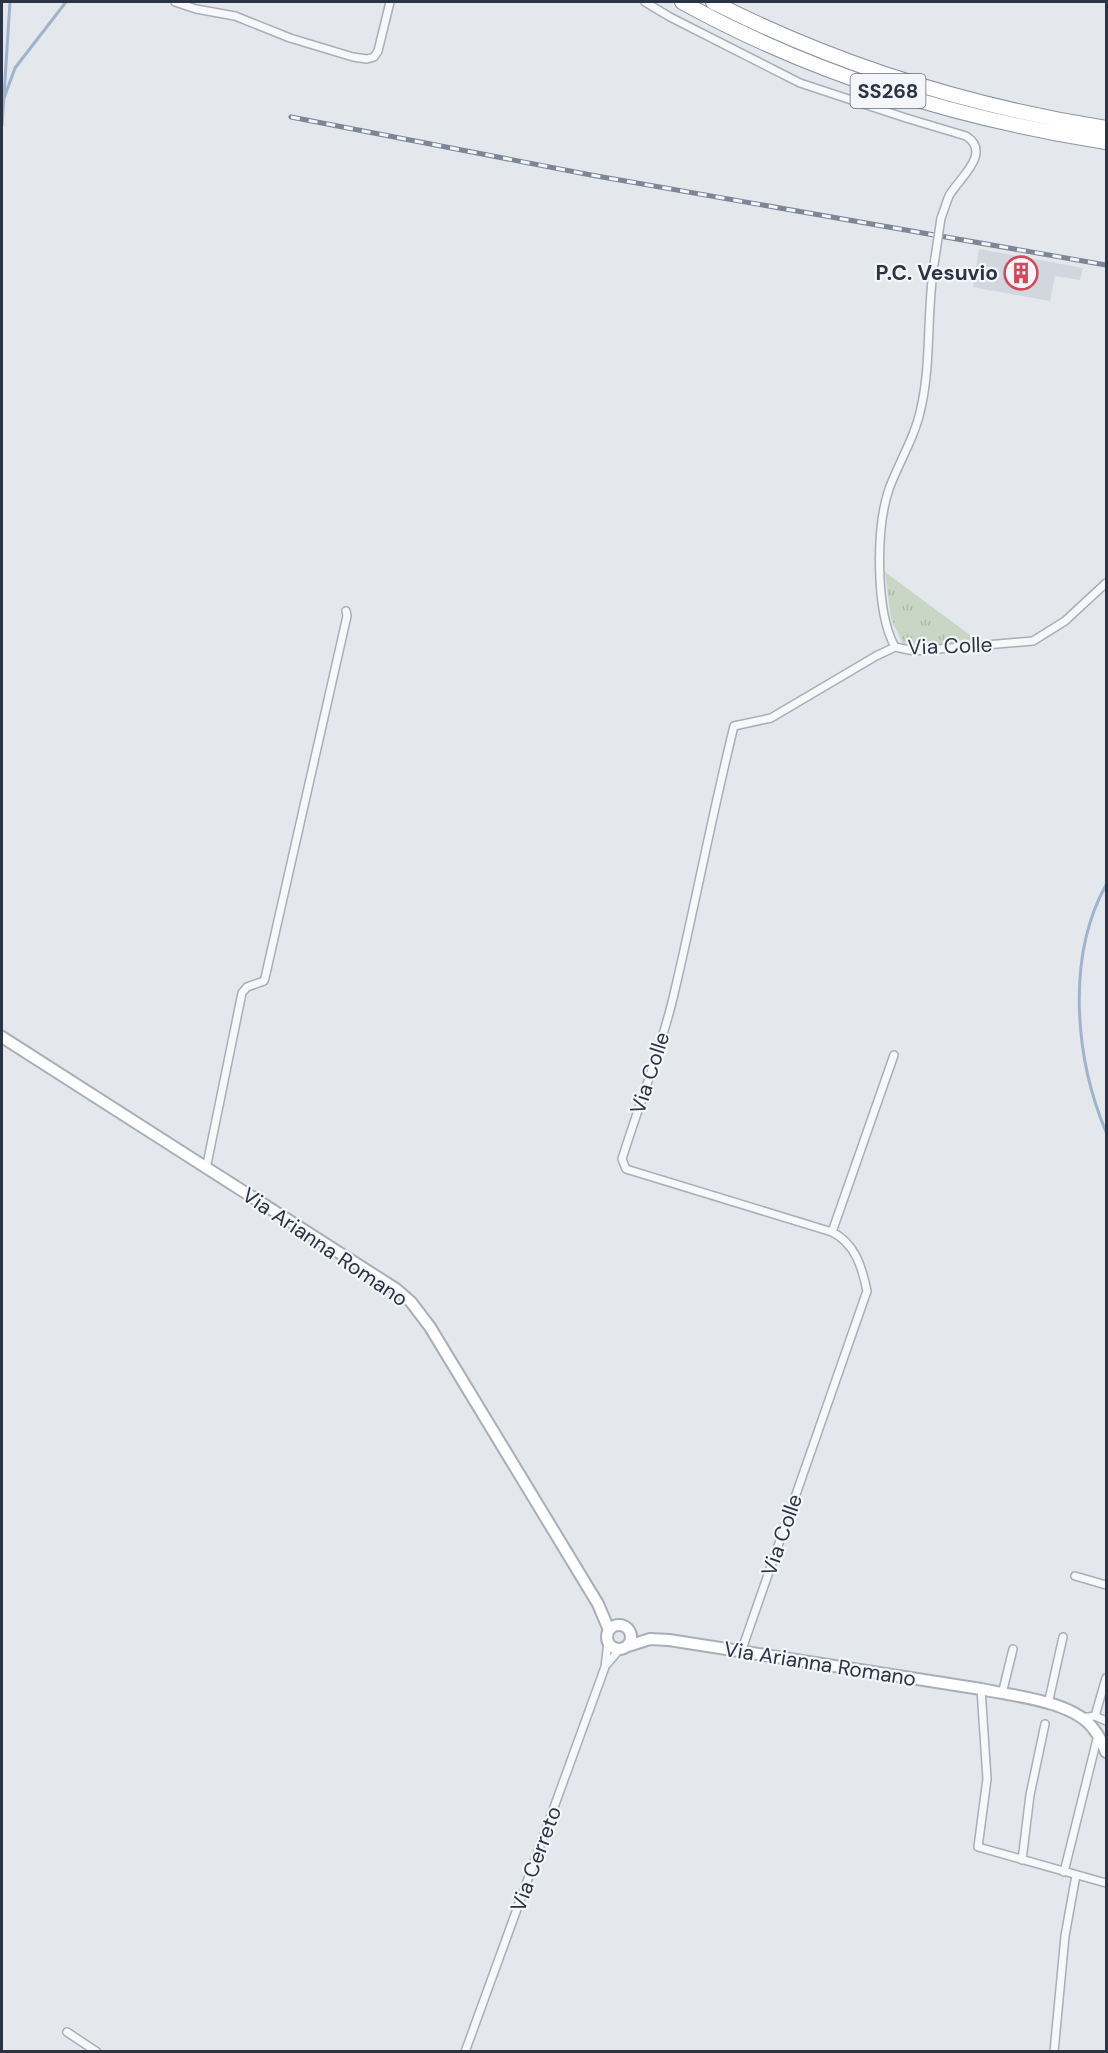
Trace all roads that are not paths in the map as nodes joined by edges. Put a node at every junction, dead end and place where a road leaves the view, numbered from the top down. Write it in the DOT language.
graph roads {
  1 [pos="175,2"];
  2 [pos="390,2"];
  3 [pos="645,2"];
  4 [pos="682,2"];
  5 [pos="713,2"];
  6 [pos="1107,128"];
  7 [pos="1107,142"];
  8 [pos="1107,583"];
  9 [pos="346,611"];
  10 [pos="895,647"];
  11 [pos="2,1037"];
  12 [pos="894,1055"];
  13 [pos="206,1169"];
  14 [pos="832,1232"];
  15 [pos="1075,1576"];
  16 [pos="1107,1585"];
  17 [pos="597,1604"];
  18 [pos="626,1628"];
  19 [pos="608,1636"];
  20 [pos="1063,1637"];
  21 [pos="659,1639"];
  22 [pos="624,1647"];
  23 [pos="1013,1649"];
  24 [pos="741,1652"];
  25 [pos="605,1667"];
  26 [pos="1107,1678"];
  27 [pos="981,1689"];
  28 [pos="1002,1694"];
  29 [pos="1048,1704"];
  30 [pos="1095,1716"];
  31 [pos="1081,1718"];
  32 [pos="1107,1721"];
  33 [pos="1045,1724"];
  34 [pos="1098,1735"];
  35 [pos="1107,1752"];
  36 [pos="1022,1860"];
  37 [pos="1064,1872"];
  38 [pos="1076,1875"];
  39 [pos="1107,1883"];
  40 [pos="67,2032"];
  41 [pos="97,2052"];
  42 [pos="465,2052"];
  43 [pos="1054,2052"];
  1 -- 2 [label="street"];
  3 -- 10 [label="street, bridge"];
  4 -- 7 [label="highway, SS268"];
  5 -- 6 [label="highway, SS268"];
  8 -- 10 [label="street, Via Colle"];
  9 -- 13 [label="street"];
  10 -- 14 [label="street, Via Colle"];
  11 -- 13 [label="street, Via Arianna Romano"];
  12 -- 14 [label="street"];
  13 -- 17 [label="street, Via Arianna Romano"];
  14 -- 24 [label="street, Via Colle"];
  15 -- 16 [label="street"];
  17 -- 18 [label="street, Via Arianna Romano"];
  17 -- 19 [label="street, Via Arianna Romano"];
  18 -- 19 [label="street"];
  18 -- 21 [label="street, Via Arianna Romano"];
  18 -- 22 [label="street"];
  19 -- 22 [label="street"];
  19 -- 25 [label="street, Via Cerreto"];
  20 -- 29 [label="street"];
  21 -- 22 [label="street, Via Arianna Romano"];
  21 -- 24 [label="street, Via Arianna Romano"];
  22 -- 25 [label="street, Via Cerreto"];
  23 -- 28 [label="street"];
  24 -- 27 [label="street, Via Arianna Romano"];
  25 -- 42 [label="street, Via Cerreto"];
  26 -- 30 [label="street"];
  27 -- 28 [label="street, Via Arianna Romano"];
  27 -- 36 [label="street"];
  28 -- 29 [label="street, Via Arianna Romano"];
  29 -- 31 [label="street, Via Arianna Romano"];
  30 -- 31 [label="street"];
  30 -- 32 [label="street"];
  31 -- 34 [label="street, Via Arianna Romano"];
  33 -- 36 [label="street"];
  34 -- 35 [label="street, Via Arianna Romano"];
  34 -- 37 [label="street"];
  36 -- 37 [label="street"];
  37 -- 38 [label="street"];
  38 -- 39 [label="street"];
  38 -- 43 [label="street"];
  40 -- 41 [label="street"];
}
